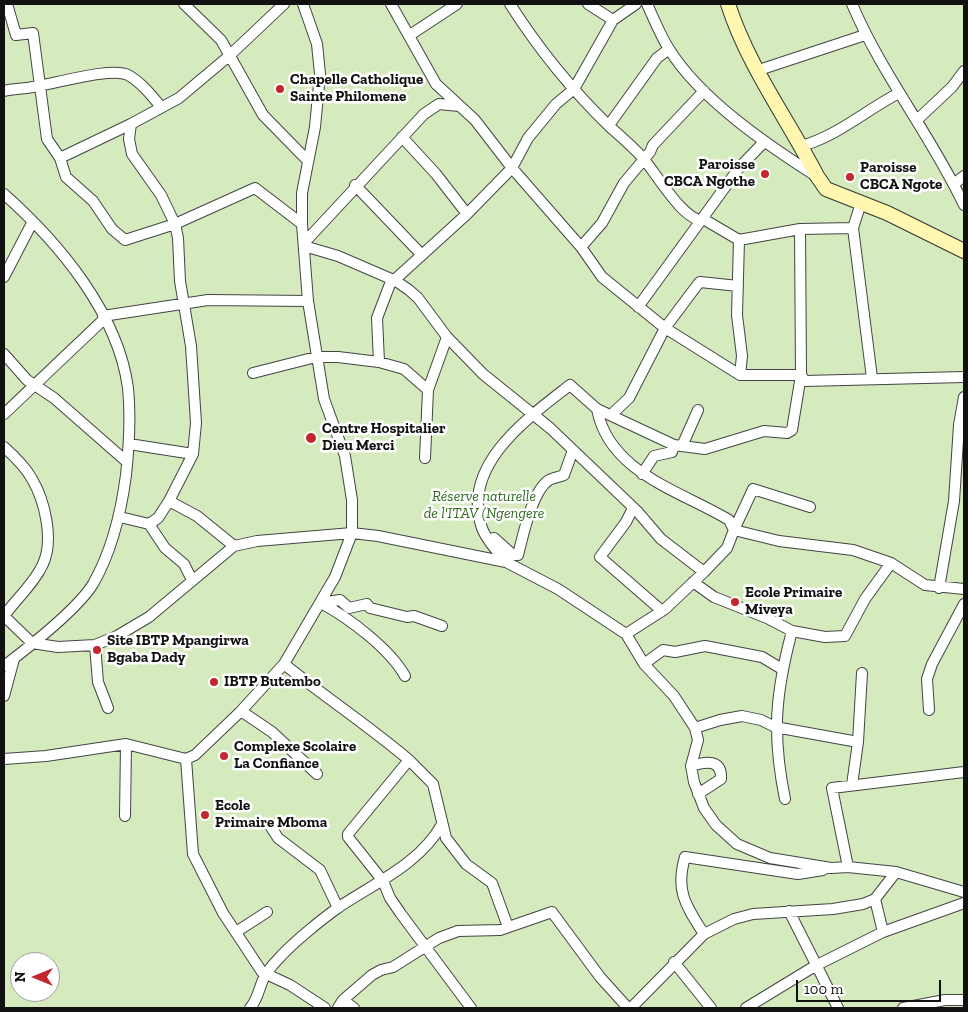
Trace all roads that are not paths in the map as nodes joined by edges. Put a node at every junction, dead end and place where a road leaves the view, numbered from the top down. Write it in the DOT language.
graph roads {
  1 [pos="7,4"];
  2 [pos="184,4"];
  3 [pos="284,4"];
  4 [pos="303,4"];
  5 [pos="391,4"];
  6 [pos="457,4"];
  7 [pos="510,4"];
  8 [pos="588,4"];
  9 [pos="636,4"];
  10 [pos="647,4"];
  11 [pos="728,4"];
  12 [pos="852,4"];
  13 [pos="614,20"];
  14 [pos="410,35"];
  15 [pos="865,35"];
  16 [pos="669,49"];
  17 [pos="230,56"];
  18 [pos="964,70"];
  19 [pos="756,71"];
  20 [pos="38,86"];
  21 [pos="574,89"];
  22 [pos="4,90"];
  23 [pos="704,91"];
  24 [pos="899,93"];
  25 [pos="459,106"];
  26 [pos="162,107"];
  27 [pos="917,120"];
  28 [pos="130,124"];
  29 [pos="609,125"];
  30 [pos="402,137"];
  31 [pos="764,142"];
  32 [pos="801,146"];
  33 [pos="60,158"];
  34 [pos="644,159"];
  35 [pos="307,160"];
  36 [pos="512,168"];
  37 [pos="816,176"];
  38 [pos="964,176"];
  39 [pos="954,184"];
  40 [pos="355,185"];
  41 [pos="4,194"];
  42 [pos="861,204"];
  43 [pos="964,205"];
  44 [pos="466,214"];
  45 [pos="700,221"];
  46 [pos="32,222"];
  47 [pos="175,224"];
  48 [pos="302,224"];
  49 [pos="853,228"];
  50 [pos="800,229"];
  51 [pos="739,240"];
  52 [pos="304,244"];
  53 [pos="581,247"];
  54 [pos="964,251"];
  55 [pos="421,254"];
  56 [pos="4,277"];
  57 [pos="396,280"];
  58 [pos="738,286"];
  59 [pos="308,301"];
  60 [pos="184,303"];
  61 [pos="638,307"];
  62 [pos="103,318"];
  63 [pos="665,328"];
  64 [pos="448,337"];
  65 [pos="4,354"];
  66 [pos="316,357"];
  67 [pos="379,362"];
  68 [pos="253,373"];
  69 [pos="801,375"];
  70 [pos="740,376"];
  71 [pos="964,377"];
  72 [pos="872,378"];
  73 [pos="34,384"];
  74 [pos="428,390"];
  75 [pos="964,397"];
  76 [pos="597,409"];
  77 [pos="698,410"];
  78 [pos="532,413"];
  79 [pos="4,414"];
  80 [pos="612,414"];
  81 [pos="129,444"];
  82 [pos="678,445"];
  83 [pos="4,447"];
  84 [pos="573,450"];
  85 [pos="193,454"];
  86 [pos="425,458"];
  87 [pos="127,462"];
  88 [pos="642,474"];
  89 [pos="169,501"];
  90 [pos="810,507"];
  91 [pos="633,508"];
  92 [pos="120,517"];
  93 [pos="149,524"];
  94 [pos="734,530"];
  95 [pos="352,533"];
  96 [pos="489,540"];
  97 [pos="234,546"];
  98 [pos="506,562"];
  99 [pos="891,563"];
  100 [pos="704,572"];
  101 [pos="192,580"];
  102 [pos="693,582"];
  103 [pos="939,588"];
  104 [pos="964,589"];
  105 [pos="321,603"];
  106 [pos="964,604"];
  107 [pos="662,611"];
  108 [pos="4,616"];
  109 [pos="442,626"];
  110 [pos="792,631"];
  111 [pos="626,634"];
  112 [pos="32,643"];
  113 [pos="95,646"];
  114 [pos="14,658"];
  115 [pos="284,664"];
  116 [pos="644,664"];
  117 [pos="4,666"];
  118 [pos="782,669"];
  119 [pos="862,673"];
  120 [pos="405,676"];
  121 [pos="4,696"];
  122 [pos="108,708"];
  123 [pos="929,710"];
  124 [pos="241,711"];
  125 [pos="775,727"];
  126 [pos="695,728"];
  127 [pos="858,742"];
  128 [pos="126,744"];
  129 [pos="4,759"];
  130 [pos="186,759"];
  131 [pos="409,760"];
  132 [pos="691,766"];
  133 [pos="964,772"];
  134 [pos="317,774"];
  135 [pos="852,786"];
  136 [pos="698,794"];
  137 [pos="785,799"];
  138 [pos="125,816"];
  139 [pos="269,824"];
  140 [pos="442,824"];
  141 [pos="848,867"];
  142 [pos="831,868"];
  143 [pos="896,872"];
  144 [pos="383,881"];
  145 [pos="964,892"];
  146 [pos="875,899"];
  147 [pos="964,903"];
  148 [pos="338,908"];
  149 [pos="789,911"];
  150 [pos="267,912"];
  151 [pos="508,927"];
  152 [pos="236,932"];
  153 [pos="883,932"];
  154 [pos="704,934"];
  155 [pos="425,945"];
  156 [pos="674,962"];
  157 [pos="815,966"];
  158 [pos="266,974"];
  159 [pos="964,1000"];
  160 [pos="340,1004"];
  161 [pos="250,1008"];
  162 [pos="325,1008"];
  163 [pos="354,1008"];
  164 [pos="471,1008"];
  165 [pos="630,1008"];
  166 [pos="711,1008"];
  167 [pos="746,1008"];
  168 [pos="838,1008"];
  169 [pos="903,1008"];
  1 -- 20 [label="street"];
  2 -- 17 [label="street"];
  3 -- 17 [label="street"];
  4 -- 35 [label="street"];
  5 -- 14 [label="street"];
  6 -- 14 [label="street"];
  7 -- 21 [label="street"];
  8 -- 13 [label="street"];
  9 -- 13 [label="street"];
  10 -- 16 [label="street"];
  11 -- 19 [label="street"];
  12 -- 15 [label="street"];
  13 -- 21 [label="street"];
  14 -- 25 [label="street"];
  15 -- 19 [label="street"];
  15 -- 24 [label="street"];
  16 -- 23 [label="street"];
  16 -- 29 [label="street"];
  17 -- 26 [label="street"];
  17 -- 35 [label="street"];
  18 -- 27 [label="street"];
  19 -- 32 [label="street"];
  20 -- 22 [label="street"];
  20 -- 26 [label="street"];
  20 -- 33 [label="street"];
  21 -- 29 [label="street"];
  21 -- 36 [label="street"];
  23 -- 31 [label="street"];
  23 -- 34 [label="street"];
  24 -- 27 [label="street"];
  24 -- 32 [label="street"];
  25 -- 30 [label="street"];
  25 -- 36 [label="street"];
  26 -- 28 [label="street"];
  27 -- 39 [label="street"];
  28 -- 33 [label="street"];
  28 -- 47 [label="street"];
  29 -- 34 [label="street"];
  30 -- 40 [label="street"];
  30 -- 44 [label="street"];
  31 -- 37 [label="street"];
  31 -- 45 [label="street"];
  32 -- 37 [label="street"];
  33 -- 47 [label="street"];
  34 -- 45 [label="street"];
  34 -- 53 [label="street"];
  35 -- 48 [label="street"];
  36 -- 44 [label="street"];
  36 -- 53 [label="street"];
  37 -- 42 [label="street"];
  38 -- 39 [label="street"];
  39 -- 43 [label="street"];
  40 -- 52 [label="street"];
  40 -- 55 [label="street"];
  41 -- 46 [label="street"];
  42 -- 49 [label="street"];
  42 -- 54 [label="street"];
  44 -- 55 [label="street"];
  45 -- 51 [label="street"];
  45 -- 61 [label="street"];
  46 -- 56 [label="street"];
  46 -- 62 [label="street"];
  47 -- 48 [label="street"];
  47 -- 60 [label="street"];
  48 -- 52 [label="street"];
  49 -- 50 [label="street"];
  49 -- 72 [label="street"];
  50 -- 51 [label="street"];
  50 -- 69 [label="street"];
  51 -- 58 [label="street"];
  52 -- 57 [label="street"];
  52 -- 59 [label="street"];
  53 -- 61 [label="street"];
  55 -- 57 [label="street"];
  57 -- 64 [label="street"];
  57 -- 67 [label="street"];
  58 -- 63 [label="street"];
  58 -- 70 [label="street"];
  59 -- 60 [label="street"];
  59 -- 66 [label="street"];
  60 -- 62 [label="street"];
  60 -- 85 [label="street"];
  61 -- 63 [label="street"];
  62 -- 73 [label="street"];
  62 -- 81 [label="street"];
  63 -- 70 [label="street"];
  63 -- 80 [label="street"];
  64 -- 74 [label="street"];
  64 -- 78 [label="street"];
  65 -- 73 [label="street"];
  66 -- 67 [label="street"];
  66 -- 68 [label="street"];
  66 -- 95 [label="street"];
  67 -- 74 [label="street"];
  69 -- 70 [label="street"];
  69 -- 72 [label="street"];
  69 -- 82 [label="street"];
  71 -- 72 [label="street"];
  73 -- 79 [label="street"];
  73 -- 87 [label="street"];
  74 -- 86 [label="street"];
  75 -- 103 [label="street"];
  76 -- 78 [label="street"];
  76 -- 80 [label="street"];
  76 -- 88 [label="street"];
  77 -- 82 [label="street"];
  78 -- 84 [label="street"];
  78 -- 96 [label="street"];
  80 -- 82 [label="street"];
  81 -- 85 [label="street"];
  81 -- 87 [label="street"];
  82 -- 88 [label="street"];
  83 -- 108 [label="street"];
  84 -- 91 [label="street"];
  84 -- 96 [label="street"];
  85 -- 89 [label="street"];
  87 -- 92 [label="street"];
  88 -- 94 [label="street"];
  89 -- 93 [label="street"];
  89 -- 97 [label="street"];
  90 -- 94 [label="street"];
  91 -- 100 [label="street"];
  91 -- 107 [label="street"];
  92 -- 93 [label="street"];
  92 -- 112 [label="street"];
  93 -- 101 [label="street"];
  94 -- 99 [label="street"];
  94 -- 100 [label="street"];
  95 -- 97 [label="street"];
  95 -- 98 [label="street"];
  95 -- 105 [label="street"];
  96 -- 98 [label="street"];
  97 -- 101 [label="street"];
  98 -- 111 [label="street"];
  99 -- 103 [label="street"];
  99 -- 110 [label="street"];
  100 -- 102 [label="street"];
  101 -- 113 [label="street"];
  102 -- 107 [label="street"];
  102 -- 110 [label="street"];
  103 -- 104 [label="street"];
  105 -- 109 [label="street"];
  105 -- 115 [label="street"];
  105 -- 120 [label="street"];
  106 -- 123 [label="street"];
  107 -- 111 [label="street"];
  108 -- 112 [label="street"];
  110 -- 118 [label="street"];
  111 -- 116 [label="street"];
  112 -- 113 [label="street"];
  112 -- 114 [label="street"];
  113 -- 122 [label="street"];
  114 -- 117 [label="street"];
  114 -- 121 [label="street"];
  115 -- 124 [label="street"];
  115 -- 131 [label="street"];
  116 -- 118 [label="street"];
  116 -- 126 [label="street"];
  118 -- 125 [label="street"];
  119 -- 127 [label="street"];
  124 -- 130 [label="street"];
  124 -- 134 [label="street"];
  125 -- 126 [label="street"];
  125 -- 127 [label="street"];
  125 -- 137 [label="street"];
  126 -- 132 [label="street"];
  127 -- 135 [label="street"];
  128 -- 129 [label="street"];
  128 -- 130 [label="street"];
  128 -- 138 [label="street"];
  130 -- 152 [label="street"];
  131 -- 140 [label="street"];
  131 -- 144 [label="street"];
  132 -- 136 [label="street"];
  132 -- 136 [label="street"];
  133 -- 135 [label="street"];
  135 -- 141 [label="street"];
  136 -- 142 [label="street"];
  139 -- 148 [label="street"];
  140 -- 144 [label="street"];
  140 -- 151 [label="street"];
  141 -- 142 [label="street"];
  141 -- 143 [label="street"];
  142 -- 154 [label="street"];
  143 -- 145 [label="street"];
  143 -- 146 [label="street"];
  144 -- 148 [label="street"];
  144 -- 155 [label="street"];
  146 -- 149 [label="street"];
  146 -- 153 [label="street"];
  147 -- 153 [label="street"];
  148 -- 158 [label="street"];
  149 -- 154 [label="street"];
  149 -- 157 [label="street"];
  150 -- 152 [label="street"];
  151 -- 155 [label="street"];
  151 -- 165 [label="street"];
  152 -- 158 [label="street"];
  153 -- 157 [label="street"];
  154 -- 156 [label="street"];
  155 -- 160 [label="street"];
  155 -- 164 [label="street"];
  156 -- 165 [label="street"];
  156 -- 166 [label="street"];
  157 -- 167 [label="street"];
  157 -- 168 [label="street"];
  158 -- 161 [label="street"];
  158 -- 162 [label="street"];
  159 -- 169 [label="street"];
  160 -- 163 [label="street"];
}
